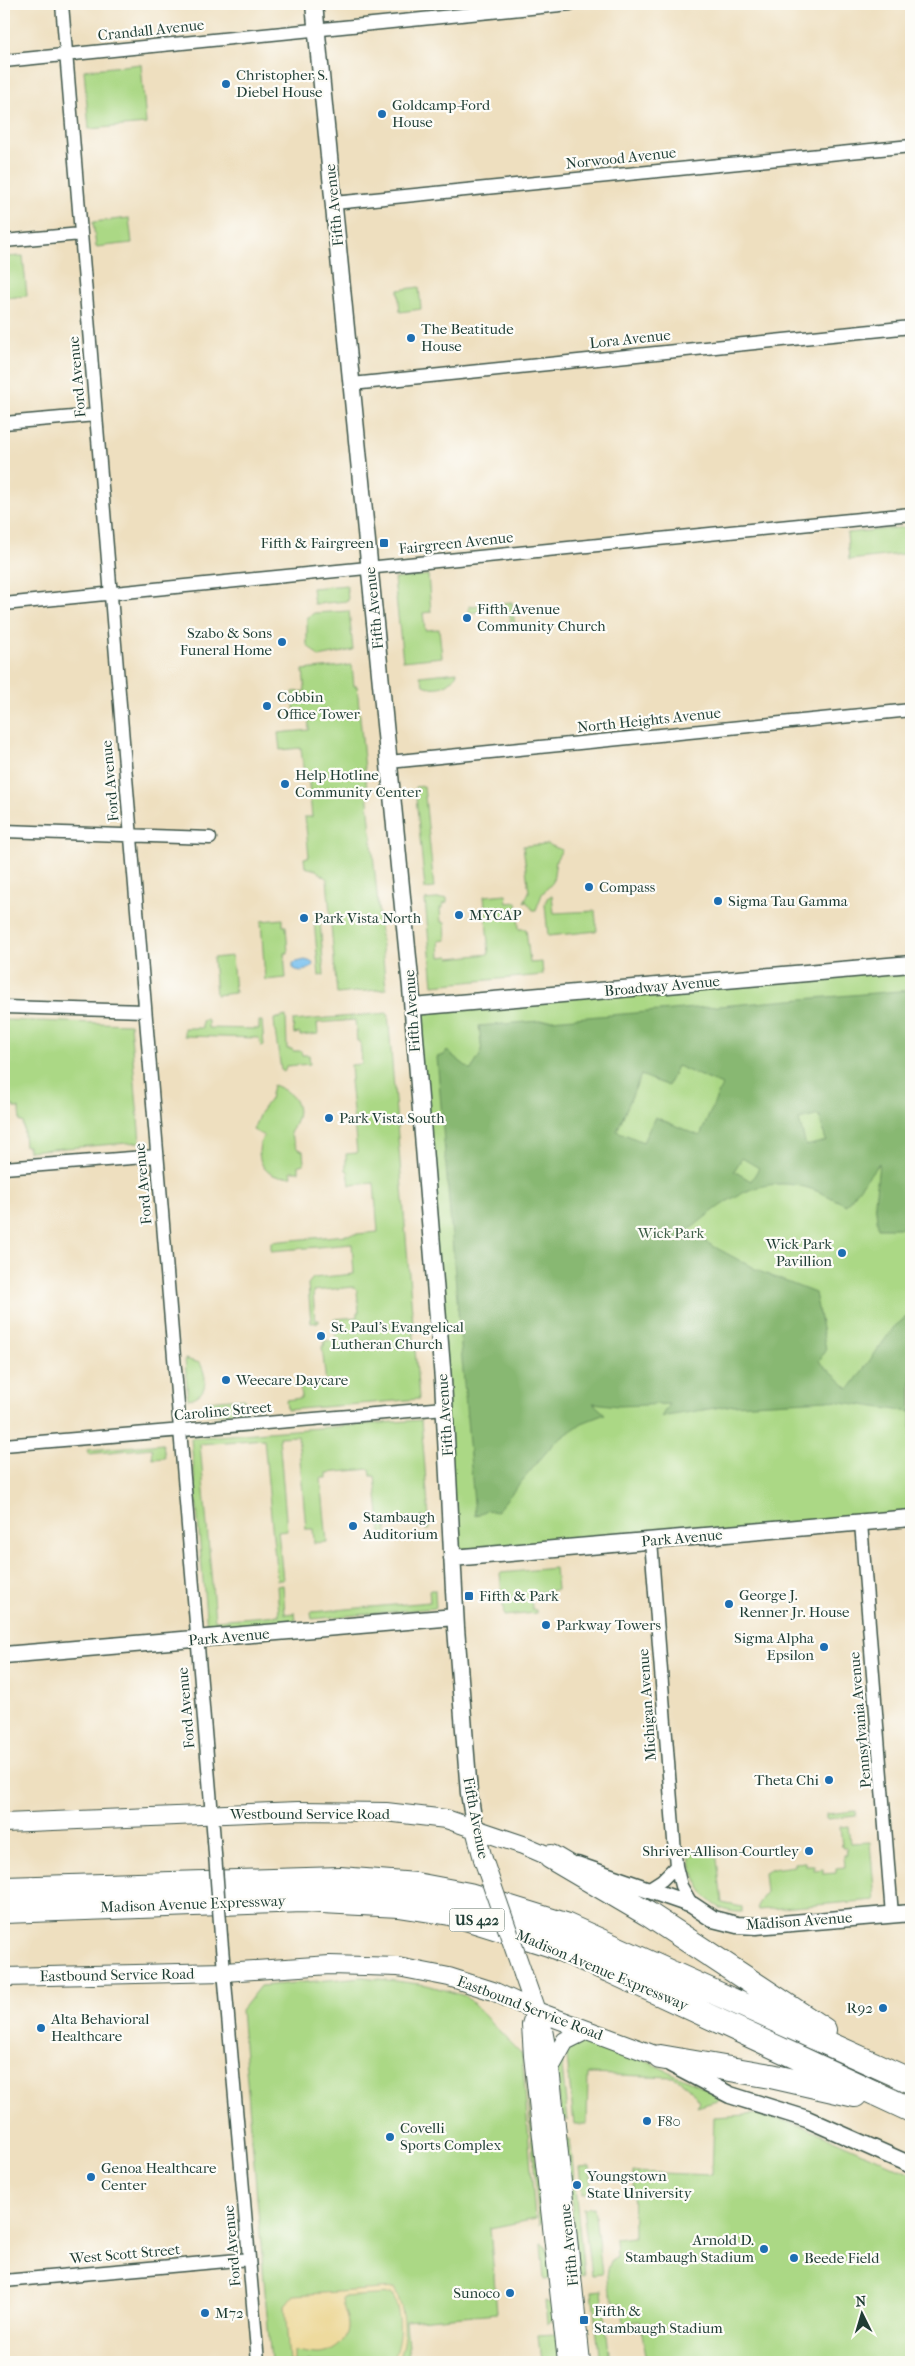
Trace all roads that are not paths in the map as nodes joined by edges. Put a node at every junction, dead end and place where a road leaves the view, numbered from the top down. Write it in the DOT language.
graph roads {
  1 [pos="62,4"];
  2 [pos="314,4"];
  3 [pos="570,4"];
  4 [pos="316,29"];
  5 [pos="66,55"];
  6 [pos="4,61"];
  7 [pos="911,146"];
  8 [pos="334,203"];
  9 [pos="81,234"];
  10 [pos="4,241"];
  11 [pos="911,327"];
  12 [pos="352,384"];
  13 [pos="96,415"];
  14 [pos="4,423"];
  15 [pos="911,514"];
  16 [pos="370,568"];
  17 [pos="111,594"];
  18 [pos="4,604"];
  19 [pos="911,710"];
  20 [pos="390,762"];
  21 [pos="4,831"];
  22 [pos="131,835"];
  23 [pos="210,838"];
  24 [pos="911,964"];
  25 [pos="4,1007"];
  26 [pos="413,1008"];
  27 [pos="145,1010"];
  28 [pos="157,1156"];
  29 [pos="4,1168"];
  30 [pos="445,1408"];
  31 [pos="180,1431"];
  32 [pos="4,1445"];
  33 [pos="911,1518"];
  34 [pos="861,1523"];
  35 [pos="651,1541"];
  36 [pos="452,1558"];
  37 [pos="455,1617"];
  38 [pos="197,1640"];
  39 [pos="4,1655"];
  40 [pos="212,1815"];
  41 [pos="4,1823"];
  42 [pos="475,1829"];
  43 [pos="551,1857"];
  44 [pos="676,1866"];
  45 [pos="4,1889"];
  46 [pos="648,1889"];
  47 [pos="692,1905"];
  48 [pos="4,1911"];
  49 [pos="911,1913"];
  50 [pos="892,1914"];
  51 [pos="224,1972"];
  52 [pos="4,1977"];
  53 [pos="536,2011"];
  54 [pos="587,2030"];
  55 [pos="660,2057"];
  56 [pos="550,2068"];
  57 [pos="901,2077"];
  58 [pos="911,2110"];
  59 [pos="911,2165"];
  60 [pos="249,2260"];
  61 [pos="4,2281"];
  62 [pos="258,2362"];
  63 [pos="567,2362"];
  64 [pos="581,2362"];
  1 -- 5 [label="street, Ford Avenue"];
  2 -- 4 [label="street, Fifth Avenue"];
  3 -- 4 [label="street, Crandall Avenue"];
  4 -- 5 [label="street, Crandall Avenue"];
  4 -- 8 [label="street, Fifth Avenue"];
  5 -- 6 [label="street, Crandall Avenue"];
  5 -- 9 [label="street, Ford Avenue"];
  7 -- 8 [label="street, Norwood Avenue"];
  8 -- 12 [label="street, Fifth Avenue"];
  9 -- 10 [label="street"];
  9 -- 13 [label="street, Ford Avenue"];
  11 -- 12 [label="street, Lora Avenue"];
  12 -- 16 [label="street, Fifth Avenue"];
  13 -- 14 [label="street"];
  13 -- 17 [label="street, Ford Avenue"];
  15 -- 16 [label="street, Fairgreen Avenue"];
  16 -- 17 [label="street, Fairgreen Avenue"];
  16 -- 20 [label="street, Fifth Avenue"];
  17 -- 18 [label="street, Fairgreen Avenue"];
  17 -- 22 [label="street, Ford Avenue"];
  19 -- 20 [label="street, North Heights Avenue"];
  20 -- 26 [label="street, Fifth Avenue"];
  21 -- 22 [label="street"];
  22 -- 23 [label="street"];
  22 -- 27 [label="street, Ford Avenue"];
  24 -- 26 [label="street, Broadway Avenue"];
  25 -- 27 [label="street"];
  26 -- 30 [label="street, Fifth Avenue"];
  27 -- 28 [label="street, Ford Avenue"];
  28 -- 29 [label="street"];
  28 -- 31 [label="street, Ford Avenue"];
  30 -- 31 [label="street, Caroline Street"];
  30 -- 36 [label="street, Fifth Avenue"];
  31 -- 32 [label="street, Caroline Street"];
  31 -- 38 [label="street, Ford Avenue"];
  33 -- 34 [label="street, Park Avenue"];
  34 -- 35 [label="street, Park Avenue"];
  34 -- 50 [label="street, Pennsylvania Avenue"];
  35 -- 36 [label="street, Park Avenue"];
  35 -- 44 [label="street, Michigan Avenue"];
  36 -- 37 [label="street, Fifth Avenue"];
  37 -- 38 [label="street, Park Avenue"];
  37 -- 42 [label="street, Fifth Avenue"];
  38 -- 39 [label="street, Park Avenue"];
  38 -- 40 [label="street, Ford Avenue"];
  40 -- 41 [label="main road, Westbound Service Road"];
  40 -- 42 [label="main road, Westbound Service Road"];
  40 -- 51 [label="street, Ford Avenue, bridge"];
  42 -- 43 [label="main road, Westbound Service Road"];
  42 -- 53 [label="main road, Fifth Avenue, bridge"];
  43 -- 46 [label="street, Westbound Service Road"];
  43 -- 57 [label="highway"];
  44 -- 46 [label="street"];
  44 -- 47 [label="street, Michigan Avenue"];
  45 -- 57 [label="highway, Madison Avenue Expressway / US 422"];
  46 -- 47 [label="street, Westbound Service Road"];
  47 -- 50 [label="street, Madison Avenue"];
  48 -- 58 [label="highway, Madison Avenue Expressway / US 422"];
  49 -- 50 [label="street, Madison Avenue"];
  51 -- 52 [label="main road, Eastbound Service Road"];
  51 -- 53 [label="main road, Eastbound Service Road"];
  51 -- 60 [label="street, Ford Avenue"];
  53 -- 54 [label="main road, Eastbound Service Road"];
  53 -- 56 [label="main road, Fifth Avenue"];
  53 -- 63 [label="main road, Fifth Avenue"];
  54 -- 55 [label="main road, Eastbound Service Road"];
  54 -- 56 [label="main road"];
  55 -- 58 [label="highway"];
  55 -- 59 [label="street, Eastbound Service Road"];
  56 -- 64 [label="main road, Fifth Avenue"];
  60 -- 61 [label="street, West Scott Street"];
  60 -- 62 [label="street, Ford Avenue"];
}
